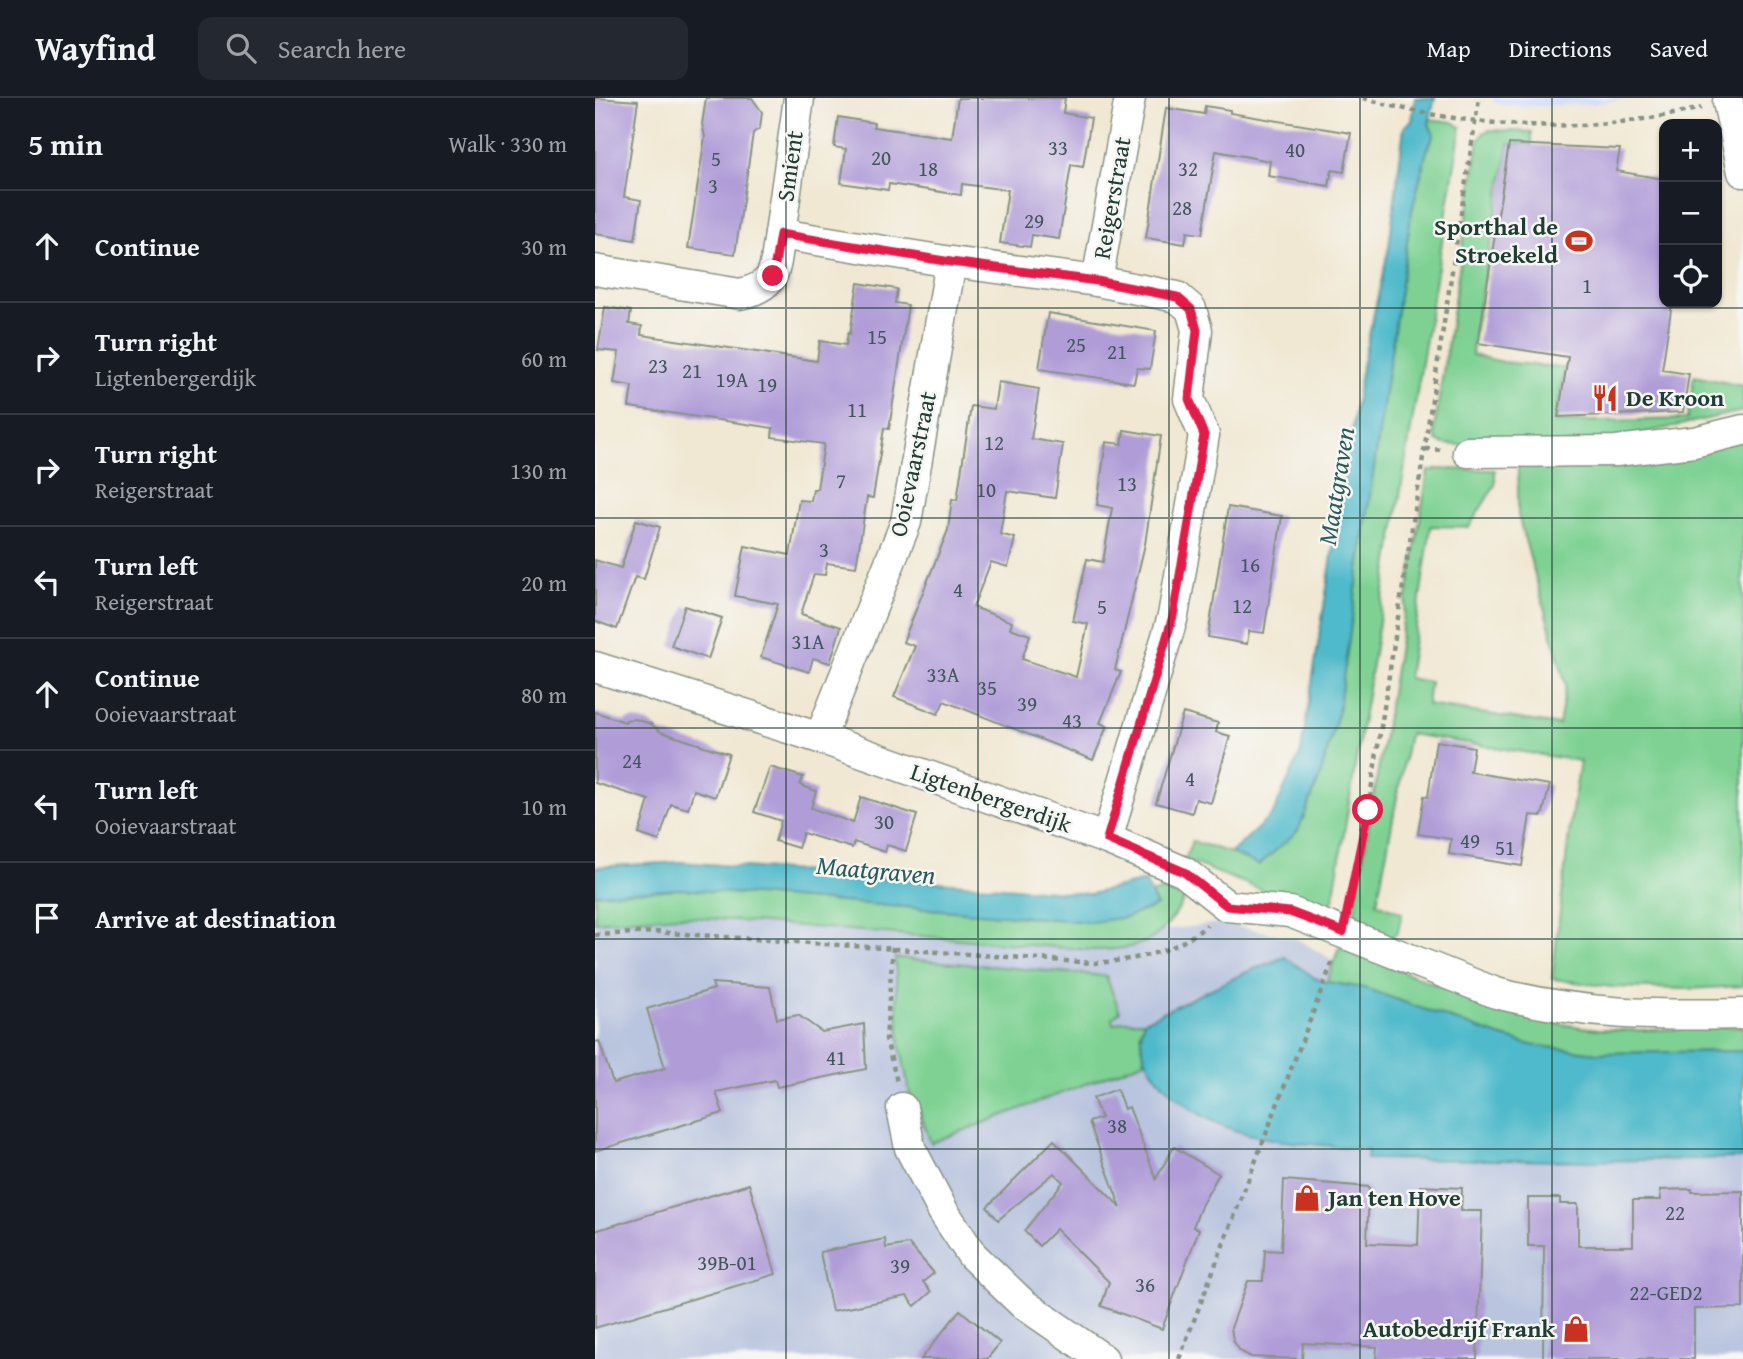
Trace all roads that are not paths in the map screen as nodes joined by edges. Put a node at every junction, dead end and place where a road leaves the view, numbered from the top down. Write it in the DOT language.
graph roads {
  1 [pos="799,98"];
  2 [pos="1130,98"];
  3 [pos="1728,102"];
  4 [pos="1740,141"];
  5 [pos="1743,172"];
  6 [pos="780,234"];
  7 [pos="951,262"];
  8 [pos="595,271"];
  9 [pos="1097,281"];
  10 [pos="1743,430"];
  11 [pos="1468,452"];
  12 [pos="595,667"];
  13 [pos="820,738"];
  14 [pos="1107,839"];
  15 [pos="1743,1014"];
  16 [pos="902,1108"];
  17 [pos="1103,1359"];
  1 -- 6 [label="street, Smient"];
  2 -- 9 [label="street, Reigerstraat"];
  3 -- 4 [label="street"];
  4 -- 5 [label="street"];
  6 -- 7 [label="street"];
  6 -- 8 [label="street"];
  7 -- 9 [label="street"];
  7 -- 13 [label="street, Ooievaarstraat"];
  9 -- 14 [label="street, Reigerstraat"];
  10 -- 11 [label="street"];
  12 -- 13 [label="street, Ligtenbergerdijk"];
  13 -- 14 [label="street, Ligtenbergerdijk"];
  14 -- 15 [label="street, Ligtenbergerdijk"];
  16 -- 17 [label="street"];
}
